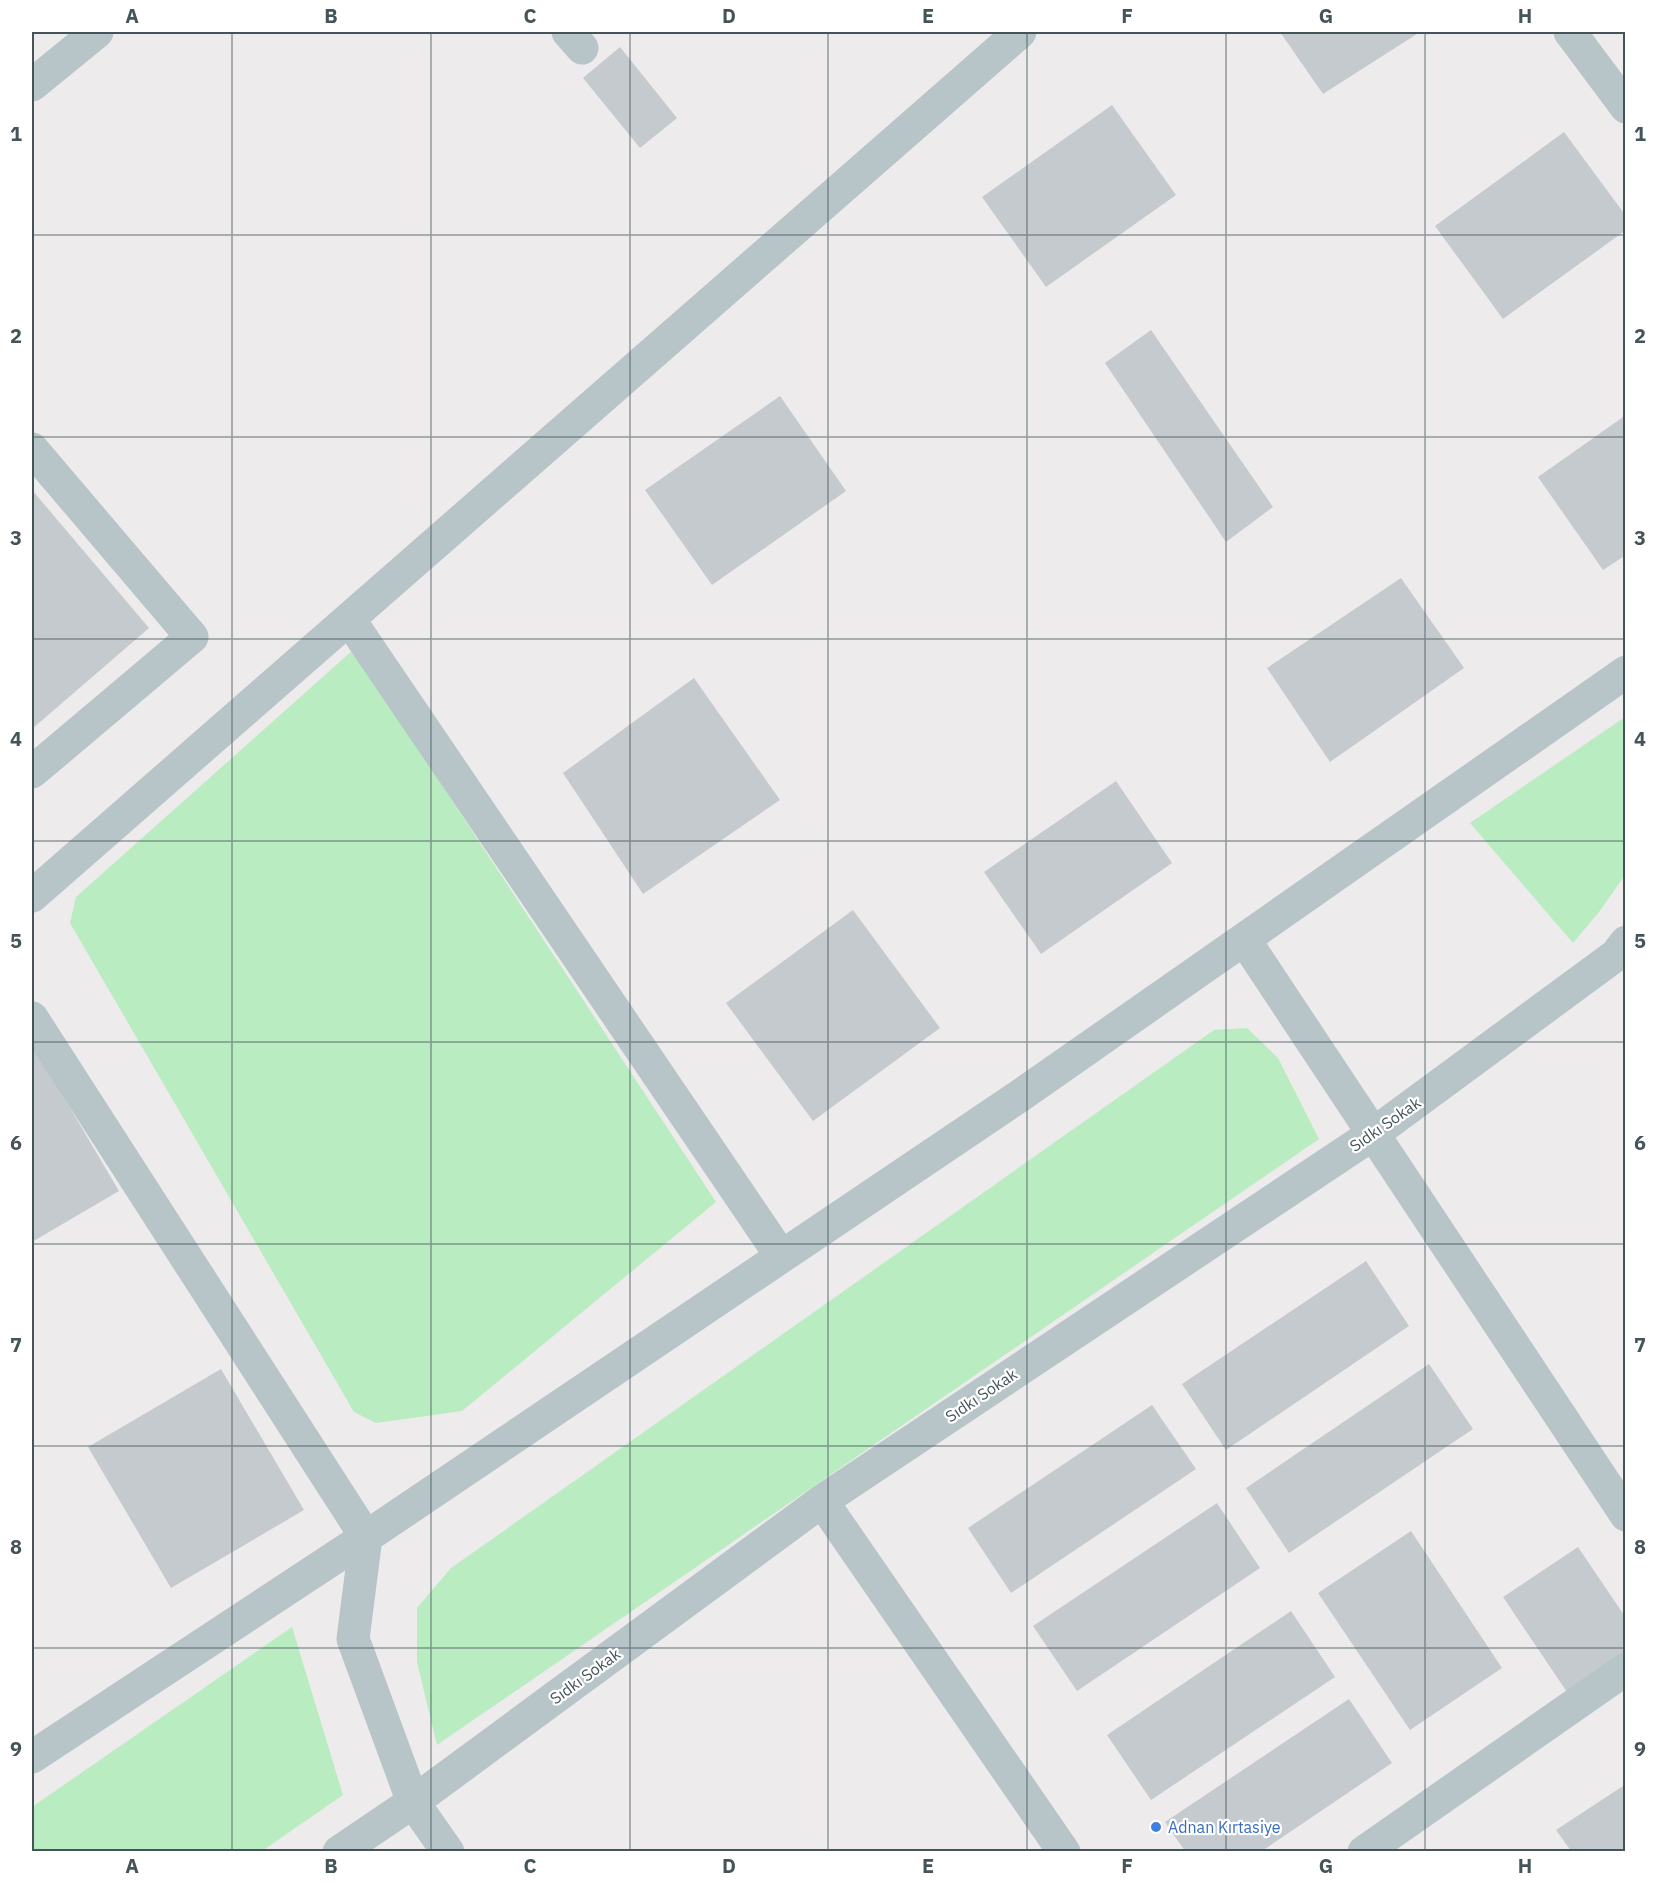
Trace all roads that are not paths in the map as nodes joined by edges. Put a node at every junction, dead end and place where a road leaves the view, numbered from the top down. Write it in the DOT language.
graph roads {
  1 [pos="96,32"];
  2 [pos="1020,32"];
  3 [pos="1570,32"];
  4 [pos="32,85"];
  5 [pos="1626,107"];
  6 [pos="32,449"];
  7 [pos="349,620"];
  8 [pos="1626,672"];
  9 [pos="32,772"];
  10 [pos="32,897"];
  11 [pos="1244,939"];
  12 [pos="1626,942"];
  13 [pos="32,1018"];
  14 [pos="1373,1134"];
  15 [pos="781,1256"];
  16 [pos="822,1501"];
  17 [pos="1626,1515"];
  18 [pos="366,1537"];
  19 [pos="1626,1669"];
  20 [pos="32,1757"];
  21 [pos="413,1802"];
  22 [pos="339,1851"];
  23 [pos="448,1851"];
  24 [pos="1064,1851"];
  25 [pos="1364,1851"];
  1 -- 4 [label="street"];
  2 -- 7 [label="street"];
  3 -- 5 [label="street"];
  6 -- 9 [label="street"];
  7 -- 10 [label="street"];
  7 -- 15 [label="street"];
  8 -- 11 [label="street"];
  11 -- 14 [label="street"];
  11 -- 15 [label="street"];
  12 -- 14 [label="street, Sıdkı Sokak"];
  13 -- 18 [label="street"];
  14 -- 16 [label="street, Sıdkı Sokak"];
  14 -- 17 [label="street"];
  15 -- 18 [label="street"];
  16 -- 21 [label="street, Sıdkı Sokak"];
  16 -- 24 [label="street"];
  18 -- 20 [label="street"];
  18 -- 21 [label="street"];
  19 -- 25 [label="street"];
  21 -- 22 [label="street, Sıdkı Sokak"];
  21 -- 23 [label="street"];
}
